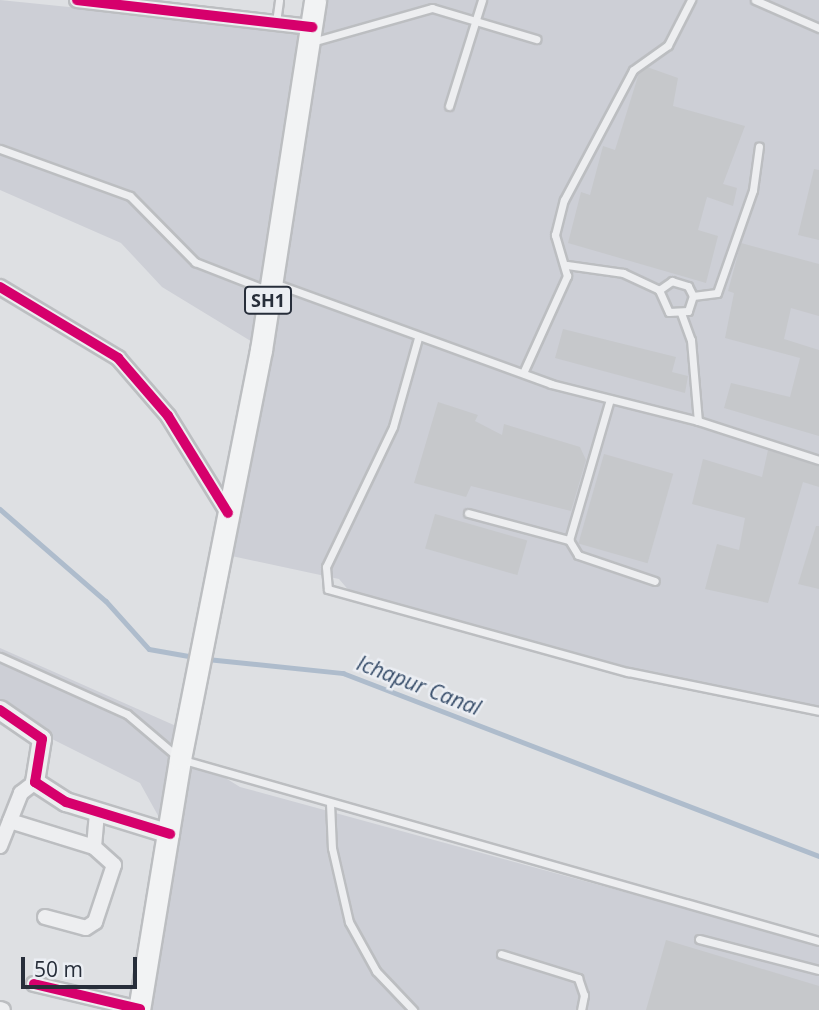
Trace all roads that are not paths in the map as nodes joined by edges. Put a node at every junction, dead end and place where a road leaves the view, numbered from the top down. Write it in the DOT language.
graph roads {
  1 [pos="77,0"];
  2 [pos="279,0"];
  3 [pos="315,0"];
  4 [pos="482,0"];
  5 [pos="691,0"];
  6 [pos="755,0"];
  7 [pos="476,18"];
  8 [pos="276,23"];
  9 [pos="819,28"];
  10 [pos="310,35"];
  11 [pos="536,39"];
  12 [pos="449,106"];
  13 [pos="760,146"];
  14 [pos="0,149"];
  15 [pos="567,265"];
  16 [pos="270,286"];
  17 [pos="0,287"];
  18 [pos="659,290"];
  19 [pos="693,296"];
  20 [pos="681,313"];
  21 [pos="418,338"];
  22 [pos="523,373"];
  23 [pos="610,399"];
  24 [pos="698,421"];
  25 [pos="819,460"];
  26 [pos="228,513"];
  27 [pos="468,513"];
  28 [pos="569,540"];
  29 [pos="655,581"];
  30 [pos="0,657"];
  31 [pos="0,710"];
  32 [pos="819,710"];
  33 [pos="180,759"];
  34 [pos="35,782"];
  35 [pos="330,803"];
  36 [pos="97,812"];
  37 [pos="10,821"];
  38 [pos="170,835"];
  39 [pos="0,846"];
  40 [pos="94,847"];
  41 [pos="45,917"];
  42 [pos="699,939"];
  43 [pos="819,941"];
  44 [pos="501,954"];
  45 [pos="819,970"];
  46 [pos="34,984"];
  47 [pos="140,1009"];
  48 [pos="412,1010"];
  49 [pos="581,1010"];
  1 -- 8 [label="street"];
  2 -- 8 [label="lane"];
  3 -- 10 [label="main road, SH1"];
  4 -- 7 [label="lane"];
  5 -- 15 [label="lane"];
  6 -- 9 [label="lane"];
  7 -- 10 [label="lane"];
  7 -- 11 [label="lane"];
  7 -- 12 [label="lane"];
  8 -- 10 [label="street"];
  10 -- 16 [label="main road, SH1"];
  13 -- 19 [label="lane"];
  14 -- 16 [label="lane"];
  15 -- 18 [label="lane"];
  15 -- 22 [label="lane"];
  16 -- 21 [label="lane"];
  16 -- 26 [label="main road, SH1"];
  17 -- 26 [label="street"];
  18 -- 19 [label="lane"];
  18 -- 20 [label="lane"];
  19 -- 20 [label="lane"];
  20 -- 24 [label="lane"];
  21 -- 22 [label="lane"];
  21 -- 32 [label="lane"];
  22 -- 23 [label="lane"];
  23 -- 24 [label="lane"];
  23 -- 28 [label="lane"];
  24 -- 25 [label="lane"];
  26 -- 33 [label="main road, SH1"];
  27 -- 28 [label="lane"];
  28 -- 29 [label="lane"];
  30 -- 33 [label="lane"];
  31 -- 34 [label="street"];
  33 -- 35 [label="lane"];
  33 -- 38 [label="main road, SH1"];
  34 -- 36 [label="street"];
  34 -- 37 [label="street"];
  35 -- 43 [label="lane"];
  35 -- 48 [label="lane"];
  36 -- 38 [label="street"];
  36 -- 40 [label="street"];
  37 -- 39 [label="street"];
  37 -- 40 [label="street"];
  38 -- 47 [label="main road, SH1"];
  40 -- 41 [label="street"];
  42 -- 45 [label="lane"];
  44 -- 49 [label="lane"];
  46 -- 47 [label="street"];
}
